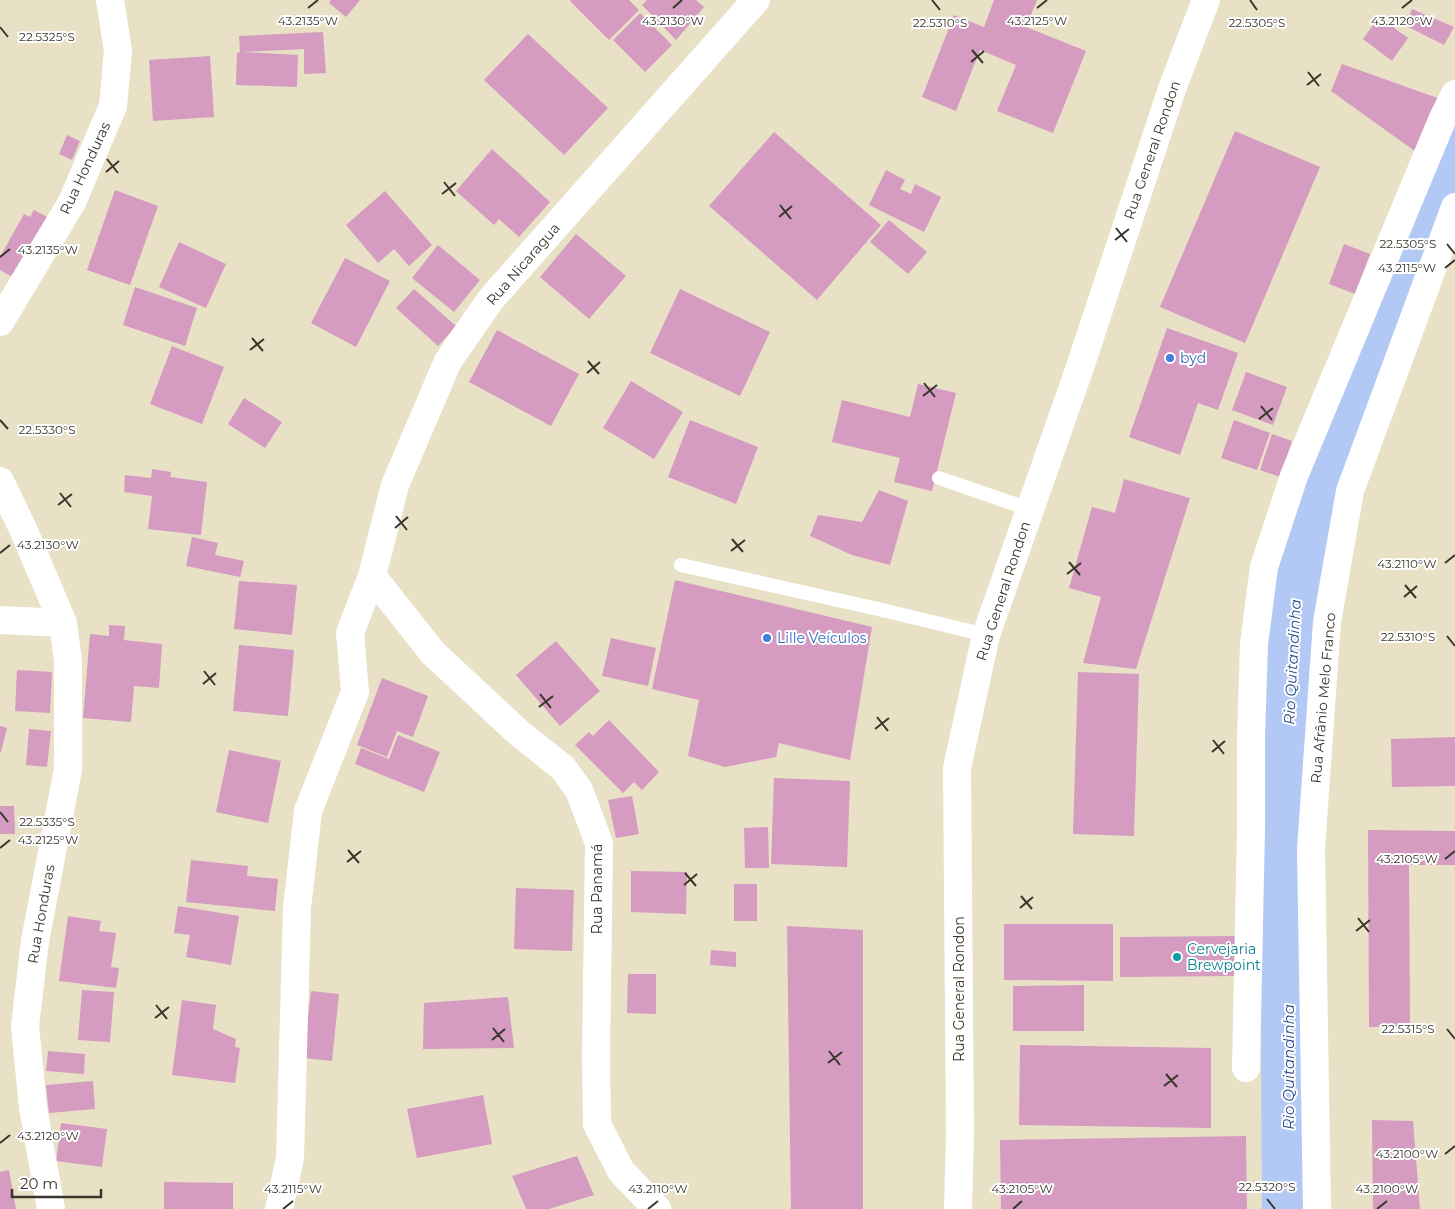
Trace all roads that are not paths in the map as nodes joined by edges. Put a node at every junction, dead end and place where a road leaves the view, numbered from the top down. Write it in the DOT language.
graph roads {
  1 [pos="110,0"];
  2 [pos="756,0"];
  3 [pos="1206,0"];
  4 [pos="1455,94"];
  5 [pos="1455,207"];
  6 [pos="0,322"];
  7 [pos="939,478"];
  8 [pos="0,482"];
  9 [pos="1030,508"];
  10 [pos="681,565"];
  11 [pos="372,576"];
  12 [pos="0,620"];
  13 [pos="63,623"];
  14 [pos="986,635"];
  15 [pos="1246,1068"];
  16 [pos="51,1209"];
  17 [pos="279,1209"];
  18 [pos="657,1209"];
  19 [pos="958,1209"];
  20 [pos="1317,1209"];
  1 -- 6 [label="street, Rua Honduras"];
  2 -- 11 [label="street, Rua Nicaragua"];
  3 -- 9 [label="street, Rua General Rondon"];
  4 -- 15 [label="street"];
  5 -- 20 [label="street, Rua Afrânio Melo Franco"];
  7 -- 9 [label="lane"];
  8 -- 13 [label="street, Rua Honduras"];
  9 -- 14 [label="street, Rua General Rondon"];
  10 -- 14 [label="lane"];
  11 -- 17 [label="street"];
  11 -- 18 [label="street, Rua Panamá"];
  12 -- 13 [label="street"];
  13 -- 16 [label="street, Rua Honduras"];
  14 -- 19 [label="street, Rua General Rondon"];
}
